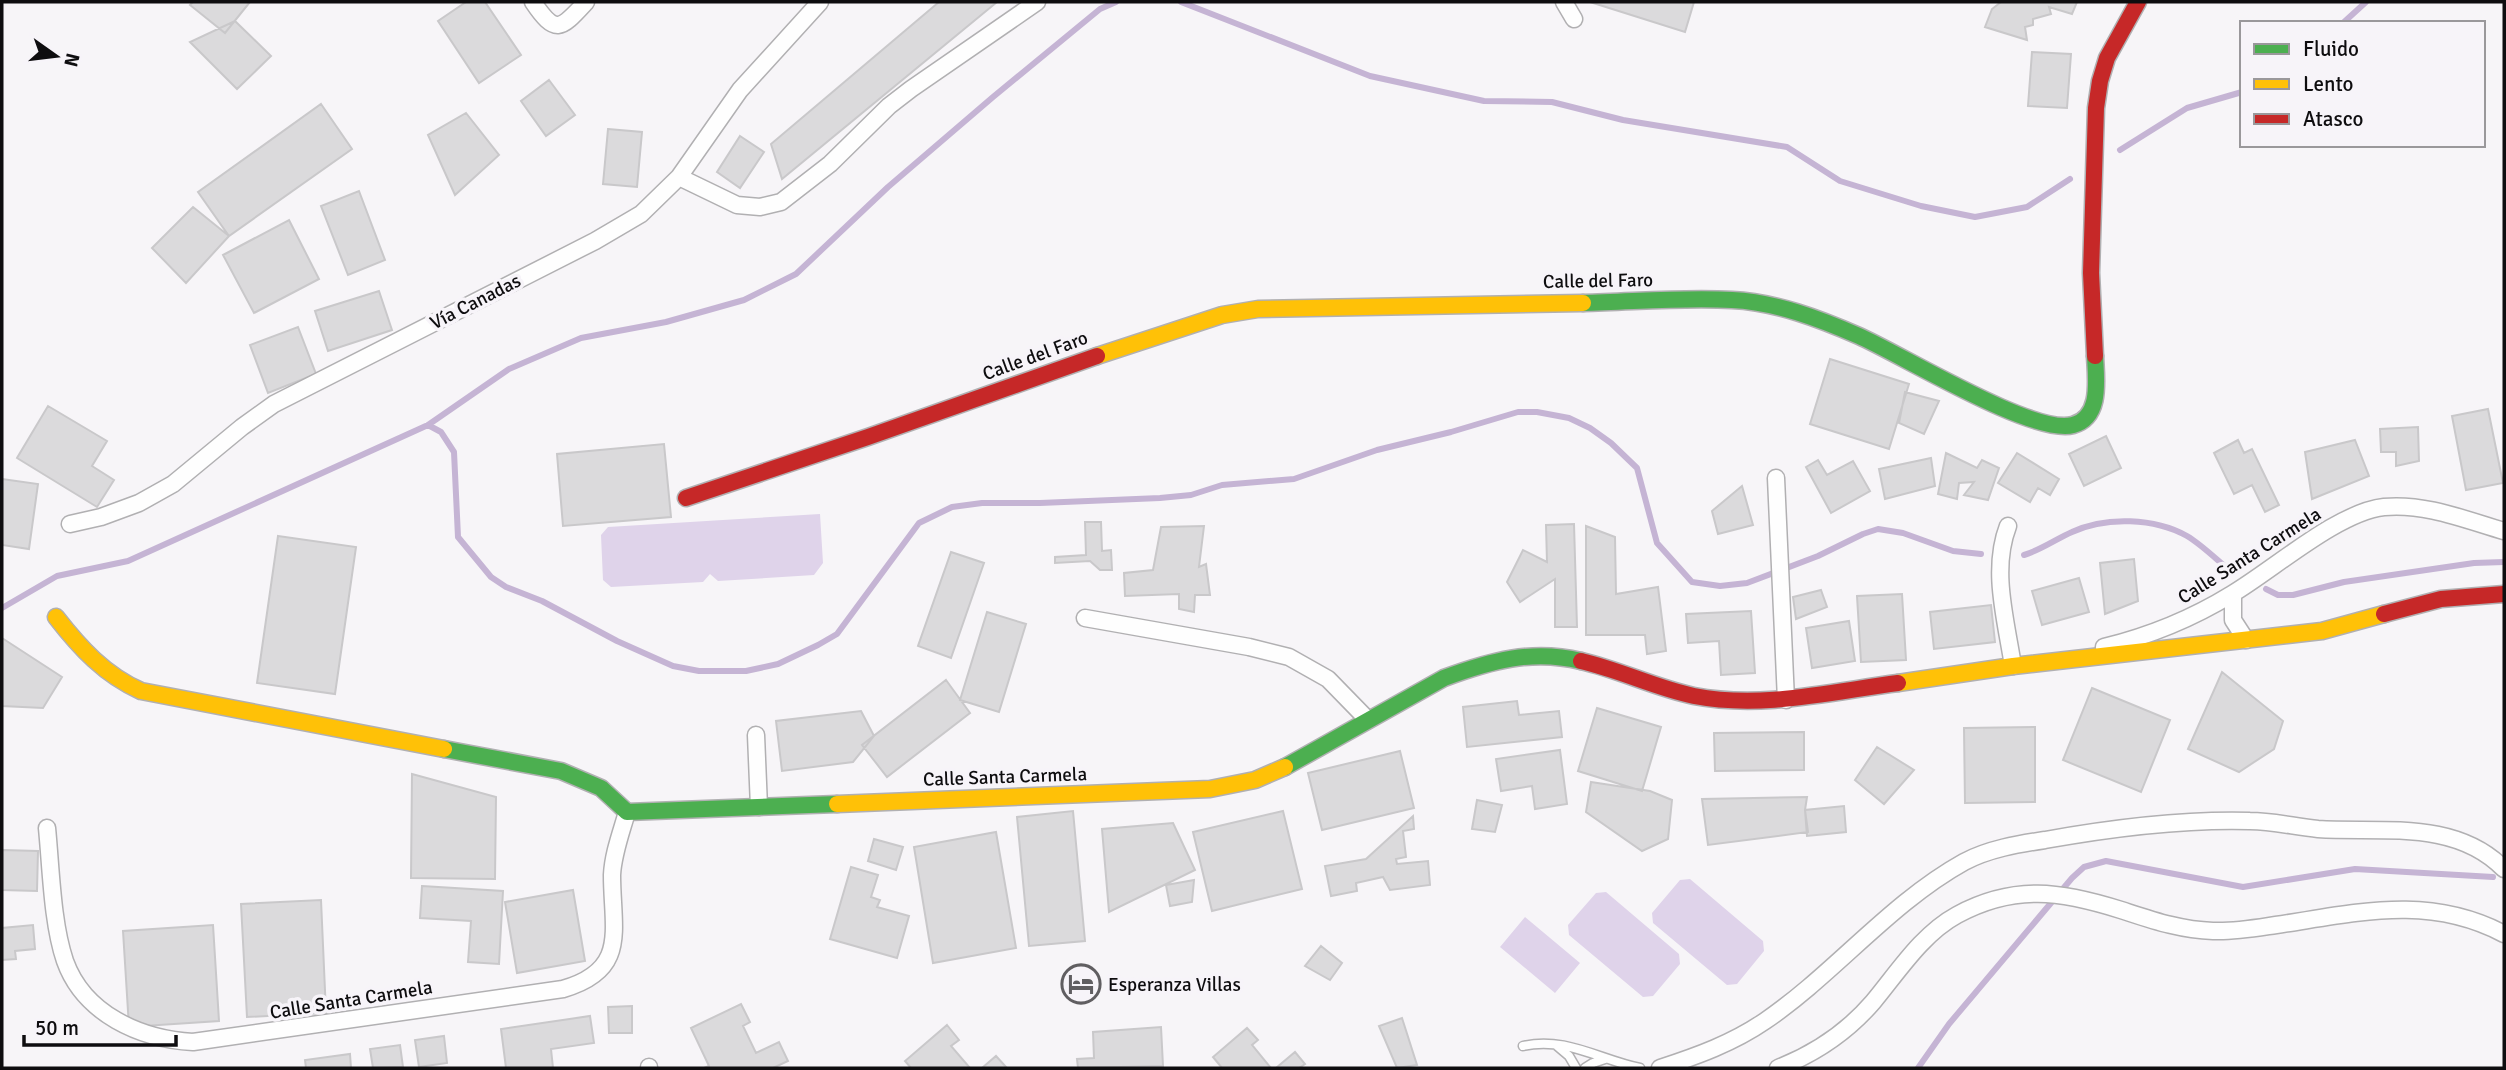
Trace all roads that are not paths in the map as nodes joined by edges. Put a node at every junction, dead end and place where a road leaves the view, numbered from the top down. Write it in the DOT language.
graph roads {
  1 [pos="533,2"];
  2 [pos="586,2"];
  3 [pos="820,2"];
  4 [pos="1037,2"];
  5 [pos="1564,2"];
  6 [pos="2138,2"];
  7 [pos="1574,19"];
  8 [pos="679,177"];
  9 [pos="1776,478"];
  10 [pos="686,498"];
  11 [pos="71,524"];
  12 [pos="2008,526"];
  13 [pos="2504,531"];
  14 [pos="2233,594"];
  15 [pos="2504,594"];
  16 [pos="55,617"];
  17 [pos="1085,618"];
  18 [pos="2246,640"];
  19 [pos="2014,666"];
  20 [pos="1786,700"];
  21 [pos="1368,720"];
  22 [pos="755,735"];
  23 [pos="759,807"];
  24 [pos="627,812"];
  25 [pos="47,828"];
  26 [pos="2504,869"];
  27 [pos="2504,934"];
  28 [pos="1550,1043"];
  29 [pos="1523,1046"];
  30 [pos="1612,1060"];
  31 [pos="1576,1068"];
  32 [pos="1585,1068"];
  33 [pos="1640,1068"];
  34 [pos="1660,1068"];
  35 [pos="1778,1068"];
  1 -- 2 [label="street"];
  3 -- 8 [label="street, Vía Canadas"];
  4 -- 8 [label="street"];
  5 -- 7 [label="street"];
  6 -- 10 [label="street, Calle del Faro"];
  8 -- 11 [label="street, Vía Canadas"];
  9 -- 20 [label="street"];
  12 -- 19 [label="street"];
  13 -- 14 [label="street, Calle Santa Carmela"];
  14 -- 18 [label="street"];
  14 -- 19 [label="street, Calle Santa Carmela"];
  15 -- 18 [label="street, Calle Santa Carmela"];
  16 -- 24 [label="street"];
  17 -- 21 [label="street"];
  18 -- 19 [label="street, Calle Santa Carmela"];
  19 -- 20 [label="street, Calle Santa Carmela"];
  20 -- 21 [label="street, Calle Santa Carmela"];
  21 -- 23 [label="street, Calle Santa Carmela"];
  22 -- 23 [label="street"];
  23 -- 24 [label="street, Calle Santa Carmela"];
  24 -- 25 [label="street, Calle Santa Carmela"];
  26 -- 34 [label="street"];
  27 -- 35 [label="street"];
  28 -- 29 [label="lane"];
  28 -- 30 [label="lane"];
  28 -- 31 [label="lane"];
  30 -- 32 [label="lane"];
  30 -- 33 [label="lane"];
}
